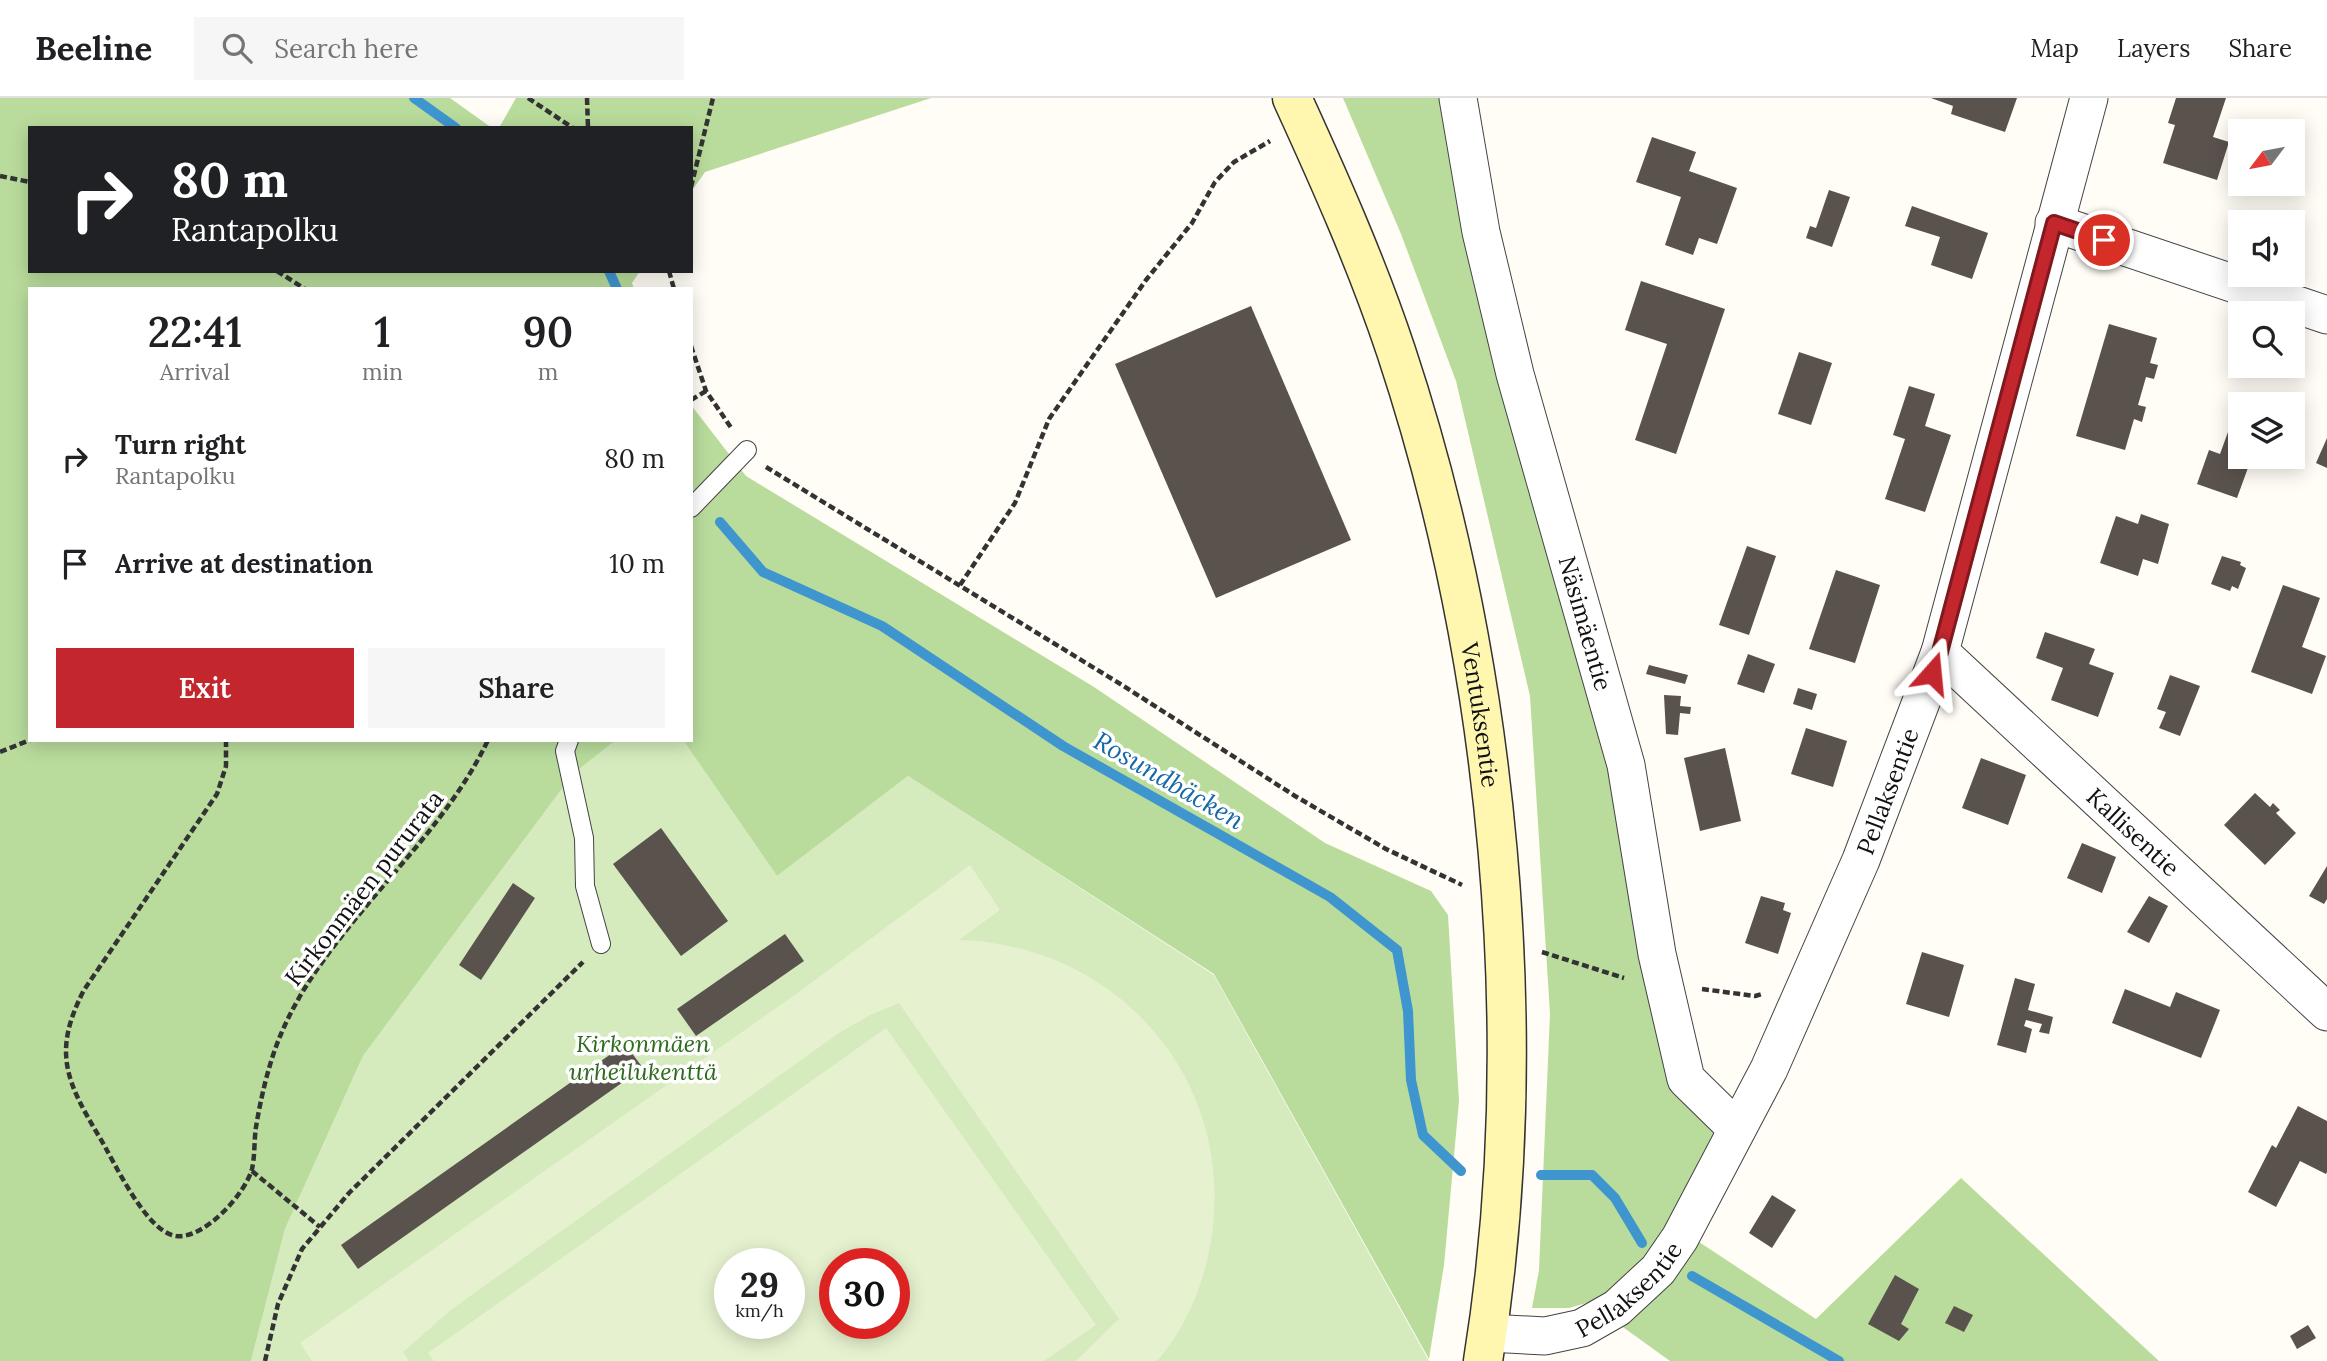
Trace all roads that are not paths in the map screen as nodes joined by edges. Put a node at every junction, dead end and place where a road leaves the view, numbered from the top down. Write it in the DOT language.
graph roads {
  1 [pos="1458,98"];
  2 [pos="2088,98"];
  3 [pos="1298,112"];
  4 [pos="2054,223"];
  5 [pos="2327,315"];
  6 [pos="747,450"];
  7 [pos="693,506"];
  8 [pos="1940,652"];
  9 [pos="568,742"];
  10 [pos="601,944"];
  11 [pos="2327,1012"];
  12 [pos="1737,1129"];
  13 [pos="1485,1347"];
  1 -- 12 [label="street, Näsimäentie"];
  2 -- 4 [label="street, Pellaksentie"];
  3 -- 13 [label="main road, Ventuksentie"];
  4 -- 5 [label="street"];
  4 -- 8 [label="street, Pellaksentie"];
  6 -- 7 [label="lane"];
  8 -- 11 [label="street, Kallisentie"];
  8 -- 12 [label="street, Pellaksentie"];
  9 -- 10 [label="lane"];
  12 -- 13 [label="street, Pellaksentie"];
}
